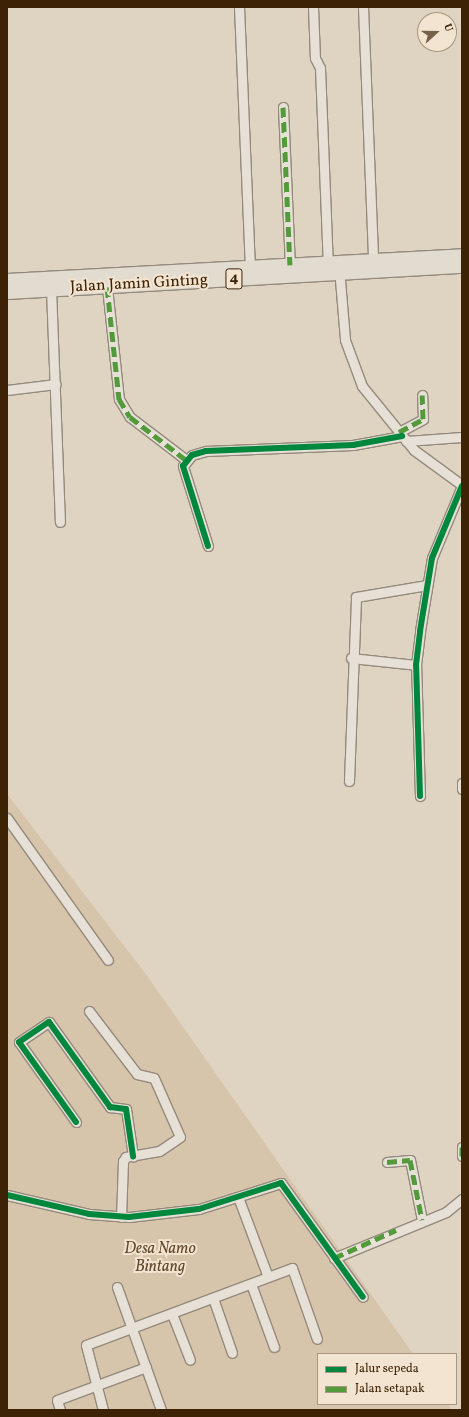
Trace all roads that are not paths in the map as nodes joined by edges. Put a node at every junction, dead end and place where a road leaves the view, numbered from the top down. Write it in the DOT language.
graph roads {
  1 [pos="239,7"];
  2 [pos="313,7"];
  3 [pos="363,7"];
  4 [pos="283,107"];
  5 [pos="462,256"];
  6 [pos="373,261"];
  7 [pos="290,265"];
  8 [pos="462,266"];
  9 [pos="250,267"];
  10 [pos="333,269"];
  11 [pos="7,280"];
  12 [pos="107,287"];
  13 [pos="50,290"];
  14 [pos="7,292"];
  15 [pos="56,384"];
  16 [pos="7,390"];
  17 [pos="422,395"];
  18 [pos="402,436"];
  19 [pos="462,437"];
  20 [pos="185,459"];
  21 [pos="462,486"];
  22 [pos="60,522"];
  23 [pos="208,546"];
  24 [pos="427,585"];
  25 [pos="351,658"];
  26 [pos="416,665"];
  27 [pos="349,781"];
  28 [pos="462,784"];
  29 [pos="462,789"];
  30 [pos="420,796"];
  31 [pos="7,818"];
  32 [pos="108,960"];
  33 [pos="89,1011"];
  34 [pos="76,1122"];
  35 [pos="462,1147"];
  36 [pos="133,1156"];
  37 [pos="462,1156"];
  38 [pos="387,1162"];
  39 [pos="7,1195"];
  40 [pos="238,1197"];
  41 [pos="462,1199"];
  42 [pos="121,1217"];
  43 [pos="422,1220"];
  44 [pos="334,1258"];
  45 [pos="268,1277"];
  46 [pos="251,1284"];
  47 [pos="117,1287"];
  48 [pos="363,1297"];
  49 [pos="213,1298"];
  50 [pos="172,1314"];
  51 [pos="132,1328"];
  52 [pos="317,1339"];
  53 [pos="274,1347"];
  54 [pos="232,1354"];
  55 [pos="190,1360"];
  56 [pos="146,1367"];
  57 [pos="97,1386"];
  58 [pos="159,1409"];
  59 [pos="60,1410"];
  60 [pos="103,1410"];
  1 -- 9 [label="street"];
  2 -- 10 [label="street"];
  3 -- 6 [label="street"];
  4 -- 7 [label="street"];
  5 -- 6 [label="highway, Jalan Jamin Ginting / 4"];
  6 -- 10 [label="highway, Jalan Jamin Ginting / 4"];
  7 -- 9 [label="highway, Jalan Jamin Ginting / 4"];
  7 -- 10 [label="highway, Jalan Jamin Ginting / 4"];
  8 -- 10 [label="highway, Jalan Jamin Ginting / 4"];
  9 -- 11 [label="highway, Jalan Jamin Ginting / 4"];
  10 -- 12 [label="highway, Jalan Jamin Ginting / 4"];
  10 -- 18 [label="street"];
  12 -- 13 [label="highway, Jalan Jamin Ginting / 4"];
  12 -- 20 [label="street"];
  13 -- 14 [label="highway, Jalan Jamin Ginting / 4"];
  13 -- 15 [label="street"];
  15 -- 16 [label="street"];
  15 -- 22 [label="street"];
  17 -- 18 [label="street"];
  18 -- 19 [label="street"];
  18 -- 20 [label="street"];
  18 -- 21 [label="street"];
  20 -- 23 [label="street"];
  21 -- 24 [label="street"];
  24 -- 25 [label="street"];
  24 -- 26 [label="street"];
  25 -- 26 [label="street"];
  25 -- 27 [label="street"];
  26 -- 30 [label="street"];
  28 -- 29 [label="street"];
  31 -- 32 [label="street"];
  33 -- 36 [label="street"];
  34 -- 36 [label="street"];
  35 -- 37 [label="street"];
  36 -- 42 [label="street"];
  38 -- 43 [label="street"];
  39 -- 42 [label="street"];
  40 -- 42 [label="street"];
  40 -- 44 [label="street"];
  40 -- 45 [label="street"];
  41 -- 43 [label="street"];
  43 -- 44 [label="street"];
  44 -- 48 [label="street"];
  45 -- 46 [label="street"];
  45 -- 52 [label="street"];
  46 -- 49 [label="street"];
  46 -- 53 [label="street"];
  47 -- 51 [label="street"];
  49 -- 50 [label="street"];
  49 -- 54 [label="street"];
  50 -- 51 [label="street"];
  50 -- 55 [label="street"];
  51 -- 56 [label="street"];
  51 -- 57 [label="street"];
  56 -- 57 [label="street"];
  56 -- 58 [label="street"];
  57 -- 59 [label="street"];
  57 -- 60 [label="street"];
}
